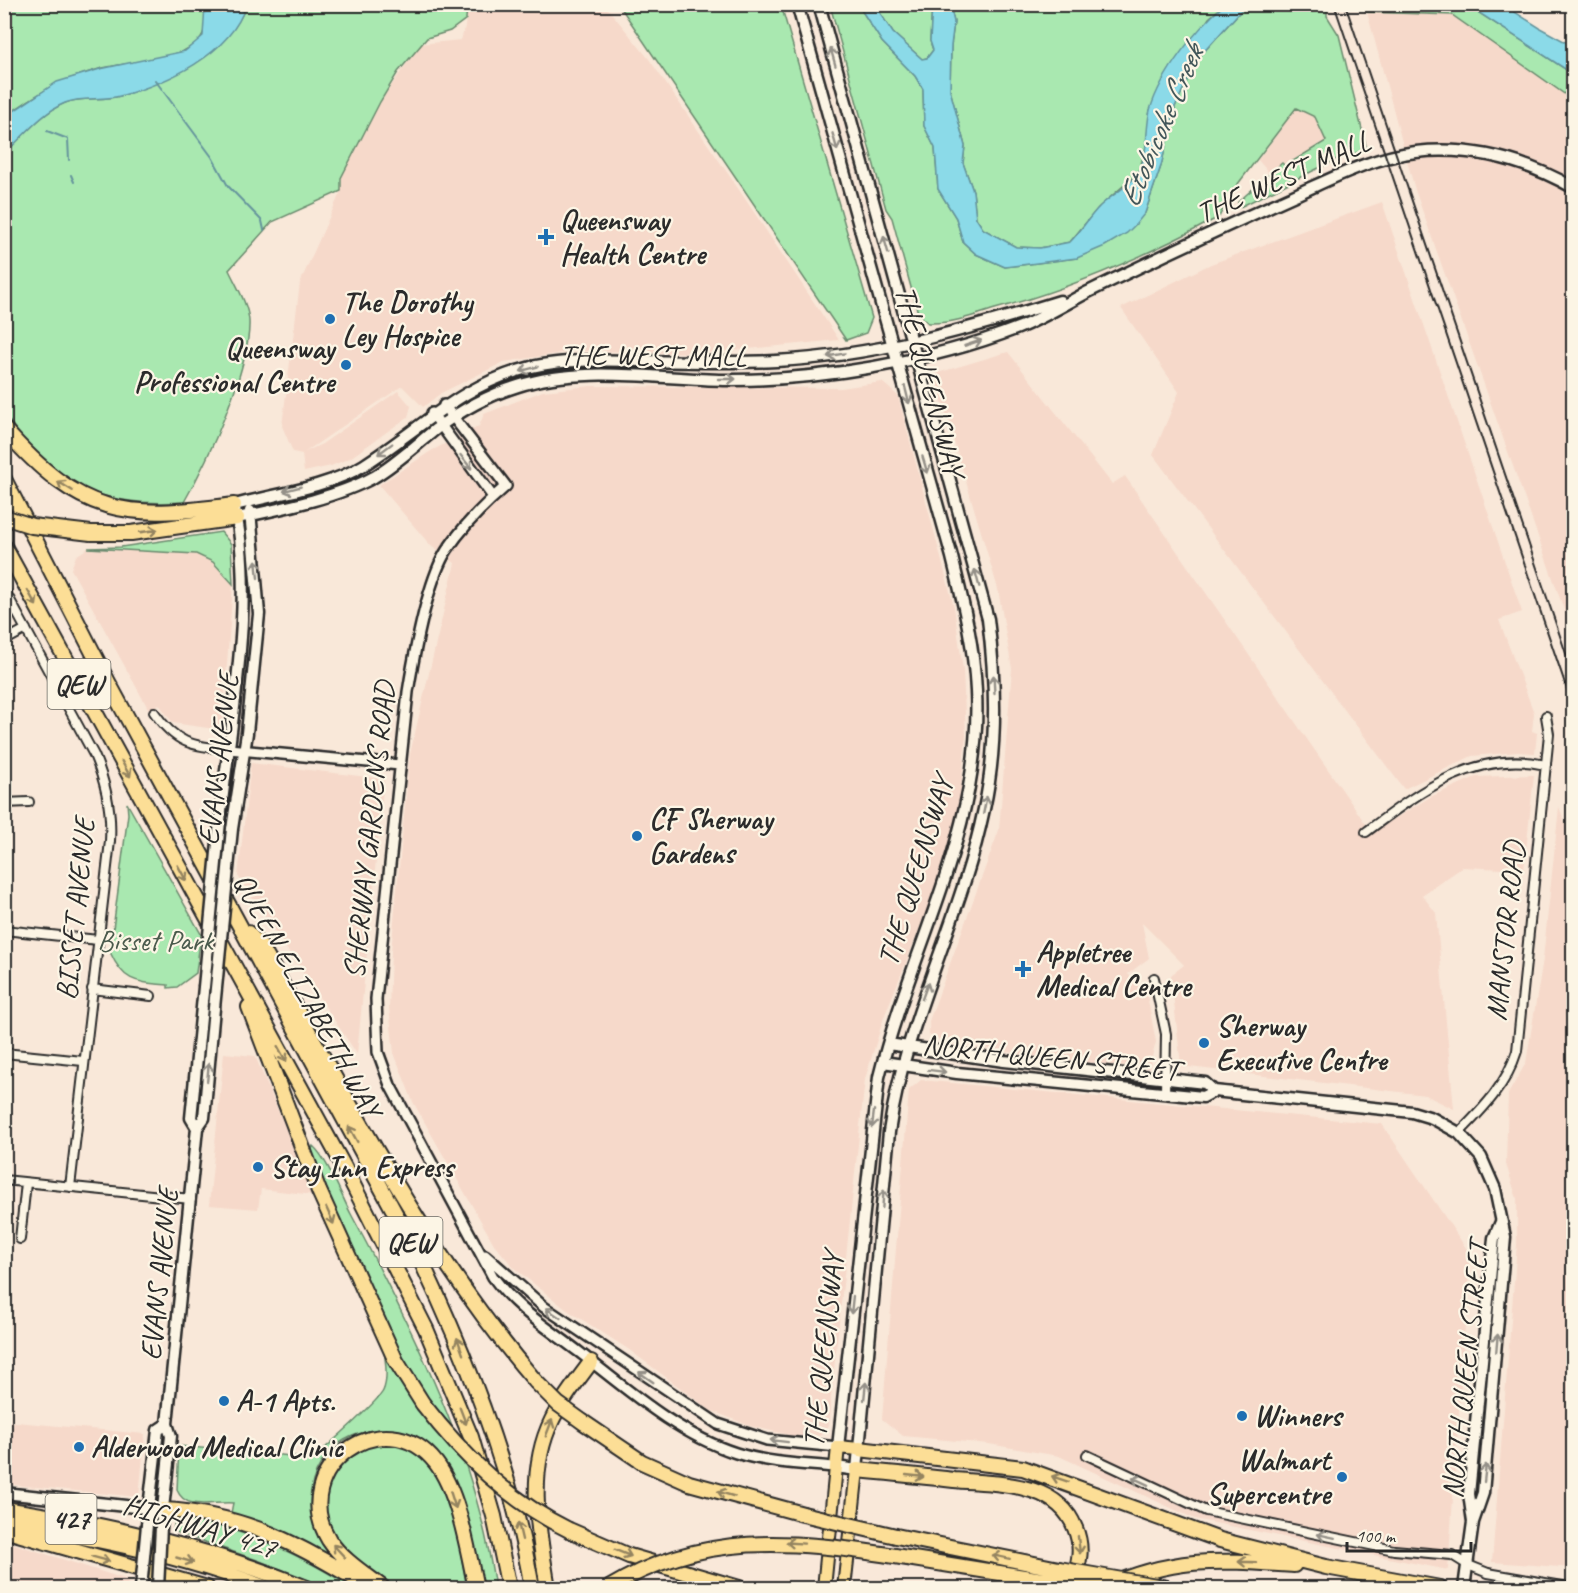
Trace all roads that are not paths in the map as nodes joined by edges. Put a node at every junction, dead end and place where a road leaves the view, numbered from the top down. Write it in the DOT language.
graph roads {
  1 [pos="797,4"];
  2 [pos="819,4"];
  3 [pos="1574,188"];
  4 [pos="1089,292"];
  5 [pos="913,341"];
  6 [pos="894,344"];
  7 [pos="917,358"];
  8 [pos="898,362"];
  9 [pos="444,405"];
  10 [pos="432,413"];
  11 [pos="453,418"];
  12 [pos="440,426"];
  13 [pos="4,429"];
  14 [pos="4,479"];
  15 [pos="493,497"];
  16 [pos="240,513"];
  17 [pos="4,518"];
  18 [pos="1574,528"];
  19 [pos="1574,543"];
  20 [pos="4,546"];
  21 [pos="4,589"];
  22 [pos="26,629"];
  23 [pos="4,641"];
  24 [pos="154,712"];
  25 [pos="1546,716"];
  26 [pos="229,749"];
  27 [pos="243,750"];
  28 [pos="400,765"];
  29 [pos="1546,765"];
  30 [pos="29,802"];
  31 [pos="4,803"];
  32 [pos="1365,832"];
  33 [pos="947,875"];
  34 [pos="956,904"];
  35 [pos="234,919"];
  36 [pos="4,930"];
  37 [pos="98,940"];
  38 [pos="233,966"];
  39 [pos="1154,978"];
  40 [pos="92,989"];
  41 [pos="151,996"];
  42 [pos="888,1044"];
  43 [pos="907,1046"];
  44 [pos="4,1053"];
  45 [pos="83,1061"];
  46 [pos="883,1062"];
  47 [pos="902,1065"];
  48 [pos="1167,1079"];
  49 [pos="1214,1091"];
  50 [pos="1165,1093"];
  51 [pos="197,1128"];
  52 [pos="1459,1133"];
  53 [pos="4,1180"];
  54 [pos="26,1183"];
  55 [pos="70,1186"];
  56 [pos="191,1199"];
  57 [pos="20,1239"];
  58 [pos="483,1254"];
  59 [pos="589,1337"];
  60 [pos="601,1346"];
  61 [pos="579,1352"];
  62 [pos="591,1362"];
  63 [pos="838,1447"];
  64 [pos="859,1449"];
  65 [pos="1087,1455"];
  66 [pos="836,1467"];
  67 [pos="857,1470"];
  68 [pos="4,1493"];
  69 [pos="4,1509"];
  70 [pos="155,1509"];
  71 [pos="4,1522"];
  72 [pos="4,1530"];
  73 [pos="1468,1565"];
  74 [pos="1326,1568"];
  75 [pos="1057,1576"];
  76 [pos="182,1581"];
  77 [pos="141,1588"];
  78 [pos="158,1588"];
  79 [pos="197,1588"];
  80 [pos="207,1588"];
  81 [pos="266,1588"];
  82 [pos="307,1588"];
  83 [pos="371,1588"];
  84 [pos="383,1588"];
  85 [pos="476,1588"];
  86 [pos="509,1588"];
  87 [pos="532,1588"];
  88 [pos="548,1588"];
  89 [pos="609,1588"];
  90 [pos="739,1588"];
  91 [pos="824,1588"];
  92 [pos="844,1588"];
  93 [pos="1068,1588"];
  94 [pos="1102,1588"];
  95 [pos="1170,1588"];
  96 [pos="1440,1588"];
  97 [pos="1464,1588"];
  98 [pos="1574,1588"];
  1 -- 6 [label="main road, THE QUEENSWAY, one-way"];
  5 -- 2 [label="main road, THE QUEENSWAY, one-way"];
  3 -- 4 [label="main road, THE WEST MALL"];
  4 -- 5 [label="main road, THE WEST MALL"];
  7 -- 4 [label="main road, THE WEST MALL, one-way"];
  5 -- 6 [label="main road, THE WEST MALL"];
  5 -- 7 [label="main road, THE QUEENSWAY"];
  6 -- 8 [label="main road, THE QUEENSWAY"];
  6 -- 9 [label="main road, THE WEST MALL, one-way"];
  7 -- 8 [label="main road, THE WEST MALL"];
  34 -- 7 [label="main road, THE QUEENSWAY, one-way"];
  11 -- 8 [label="main road, THE WEST MALL, one-way"];
  8 -- 33 [label="main road, THE QUEENSWAY, one-way"];
  9 -- 10 [label="main road, THE WEST MALL"];
  9 -- 11 [label="street"];
  10 -- 12 [label="street"];
  10 -- 16 [label="main road, THE WEST MALL, one-way"];
  11 -- 12 [label="main road, THE WEST MALL"];
  11 -- 15 [label="street, SHERWAY GARDENS ROAD"];
  12 -- 15 [label="street, one-way"];
  12 -- 16 [label="main road, THE WEST MALL"];
  16 -- 13 [label="highway, one-way"];
  14 -- 35 [label="highway, QUEEN ELIZABETH WAY / QEW"];
  15 -- 28 [label="street, SHERWAY GARDENS ROAD"];
  17 -- 16 [label="highway, one-way, bridge"];
  16 -- 26 [label="main road, EVANS AVENUE"];
  27 -- 16 [label="main road, EVANS AVENUE, one-way"];
  18 -- 19 [label="street"];
  20 -- 38 [label="highway, QUEEN ELIZABETH WAY / QEW, one-way"];
  21 -- 22 [label="street, BISSET AVENUE"];
  22 -- 23 [label="street"];
  22 -- 37 [label="street, BISSET AVENUE"];
  24 -- 26 [label="street"];
  25 -- 29 [label="street, MANSTOR ROAD"];
  26 -- 27 [label="street"];
  26 -- 51 [label="main road, EVANS AVENUE, bridge"];
  27 -- 28 [label="street"];
  51 -- 27 [label="main road, EVANS AVENUE, one-way, bridge"];
  28 -- 58 [label="street, SHERWAY GARDENS ROAD"];
  29 -- 32 [label="street"];
  29 -- 52 [label="street, MANSTOR ROAD"];
  30 -- 31 [label="street"];
  33 -- 34 [label="main road"];
  33 -- 42 [label="main road, THE QUEENSWAY"];
  43 -- 34 [label="main road, THE QUEENSWAY, one-way"];
  75 -- 35 [label="highway, one-way, bridge"];
  87 -- 35 [label="highway, QUEEN ELIZABETH WAY / QEW, one-way"];
  36 -- 37 [label="street"];
  37 -- 40 [label="street, BISSET AVENUE"];
  38 -- 86 [label="highway, QUEEN ELIZABETH WAY, one-way"];
  38 -- 90 [label="highway, one-way, bridge"];
  39 -- 48 [label="street"];
  40 -- 41 [label="street"];
  40 -- 45 [label="street, BISSET AVENUE"];
  42 -- 43 [label="main road, NORTH QUEEN STREET"];
  42 -- 46 [label="main road, THE QUEENSWAY"];
  43 -- 47 [label="main road, THE QUEENSWAY"];
  43 -- 48 [label="main road, NORTH QUEEN STREET"];
  44 -- 45 [label="street"];
  45 -- 55 [label="street, BISSET AVENUE"];
  46 -- 47 [label="main road, NORTH QUEEN STREET"];
  46 -- 63 [label="main road, THE QUEENSWAY, one-way"];
  47 -- 50 [label="main road, NORTH QUEEN STREET, one-way"];
  64 -- 47 [label="main road, THE QUEENSWAY, one-way"];
  48 -- 49 [label="main road, NORTH QUEEN STREET"];
  48 -- 50 [label="street"];
  49 -- 50 [label="main road, NORTH QUEEN STREET"];
  49 -- 52 [label="main road, NORTH QUEEN STREET"];
  51 -- 56 [label="main road, EVANS AVENUE"];
  52 -- 73 [label="main road, NORTH QUEEN STREET"];
  53 -- 54 [label="street"];
  54 -- 55 [label="street"];
  54 -- 57 [label="street"];
  55 -- 56 [label="street"];
  56 -- 70 [label="main road, EVANS AVENUE"];
  59 -- 58 [label="street, SHERWAY GARDENS ROAD, one-way"];
  58 -- 61 [label="street, SHERWAY GARDENS ROAD"];
  59 -- 60 [label="street, SHERWAY GARDENS ROAD"];
  59 -- 61 [label="street"];
  60 -- 62 [label="street"];
  63 -- 60 [label="street, SHERWAY GARDENS ROAD, one-way"];
  61 -- 62 [label="street, SHERWAY GARDENS ROAD"];
  62 -- 66 [label="street, SHERWAY GARDENS ROAD"];
  88 -- 62 [label="highway, one-way"];
  63 -- 64 [label="main road, SHERWAY GARDENS ROAD"];
  63 -- 66 [label="main road, THE QUEENSWAY"];
  64 -- 67 [label="main road, THE QUEENSWAY"];
  74 -- 64 [label="highway, one-way"];
  73 -- 65 [label="street, one-way"];
  66 -- 67 [label="main road, SHERWAY GARDENS ROAD"];
  66 -- 91 [label="main road, THE QUEENSWAY"];
  67 -- 92 [label="main road, THE QUEENSWAY"];
  67 -- 93 [label="highway, one-way"];
  68 -- 70 [label="main road"];
  69 -- 82 [label="highway, HIGHWAY 427 / 427"];
  70 -- 77 [label="main road, EVANS AVENUE, bridge"];
  70 -- 78 [label="main road, EVANS AVENUE, bridge"];
  70 -- 83 [label="highway"];
  71 -- 81 [label="highway, HIGHWAY 427 / 427, one-way"];
  72 -- 76 [label="highway, one-way"];
  73 -- 97 [label="main road, NORTH QUEEN STREET"];
  73 -- 98 [label="street"];
  74 -- 94 [label="highway, one-way"];
  74 -- 96 [label="highway"];
  75 -- 89 [label="highway, one-way, bridge"];
  75 -- 94 [label="highway, bridge"];
  75 -- 95 [label="highway, bridge"];
  76 -- 79 [label="highway"];
  76 -- 80 [label="highway"];
  84 -- 85 [label="highway, one-way"];
}
